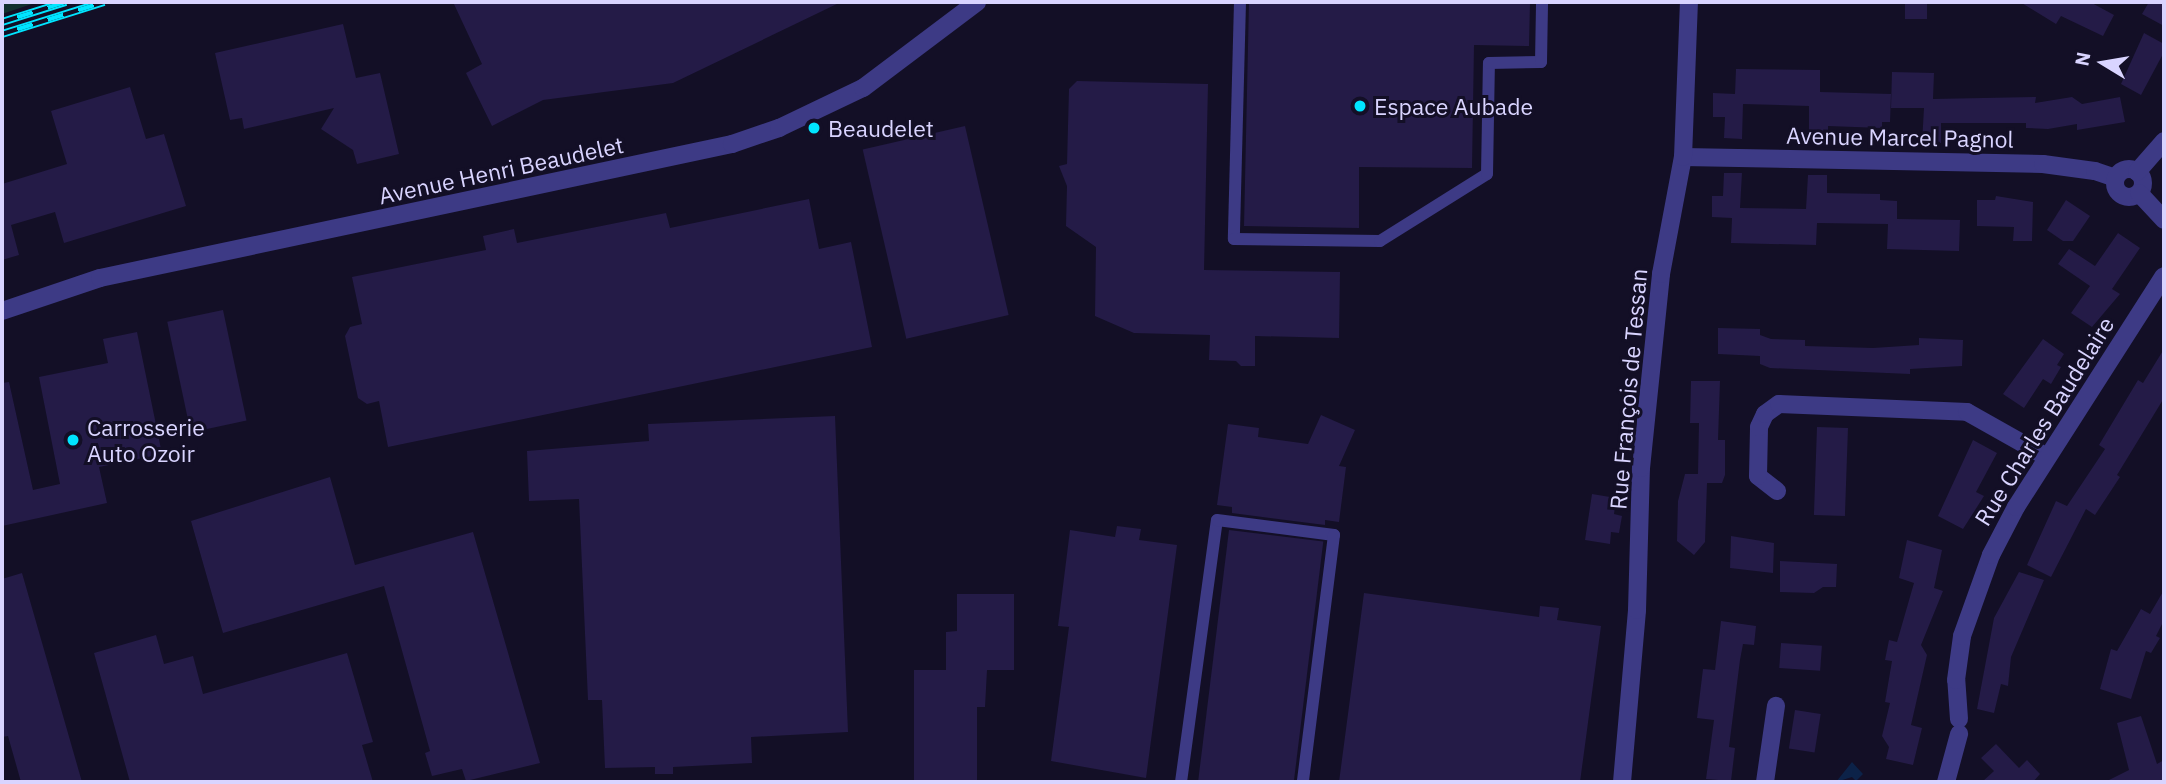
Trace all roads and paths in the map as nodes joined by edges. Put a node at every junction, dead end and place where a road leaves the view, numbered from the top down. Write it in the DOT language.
graph roads {
  1 [pos="977,2"];
  2 [pos="1240,2"];
  3 [pos="1542,2"];
  4 [pos="1689,2"];
  5 [pos="2164,141"];
  6 [pos="1683,157"];
  7 [pos="2137,172"];
  8 [pos="2115,178"];
  9 [pos="2139,193"];
  10 [pos="2164,220"];
  11 [pos="2164,276"];
  12 [pos="2,311"];
  13 [pos="2047,457"];
  14 [pos="1777,491"];
  15 [pos="1776,706"];
  16 [pos="1181,782"];
  17 [pos="1303,782"];
  18 [pos="1622,782"];
  19 [pos="1765,782"];
  20 [pos="1946,782"];
  1 -- 12 [label="street, Avenue Henri Beaudelet"];
  2 -- 3 [label="lane"];
  4 -- 6 [label="street, Rue François de Tessan"];
  5 -- 7 [label="street"];
  6 -- 8 [label="street, Avenue Marcel Pagnol"];
  6 -- 18 [label="street, Rue François de Tessan"];
  7 -- 8 [label="street"];
  7 -- 9 [label="street"];
  8 -- 9 [label="street"];
  9 -- 10 [label="street"];
  11 -- 13 [label="street, Rue Charles Baudelaire"];
  13 -- 14 [label="street"];
  13 -- 20 [label="street, Rue Charles Baudelaire"];
  15 -- 19 [label="street"];
  16 -- 17 [label="lane"];
}
